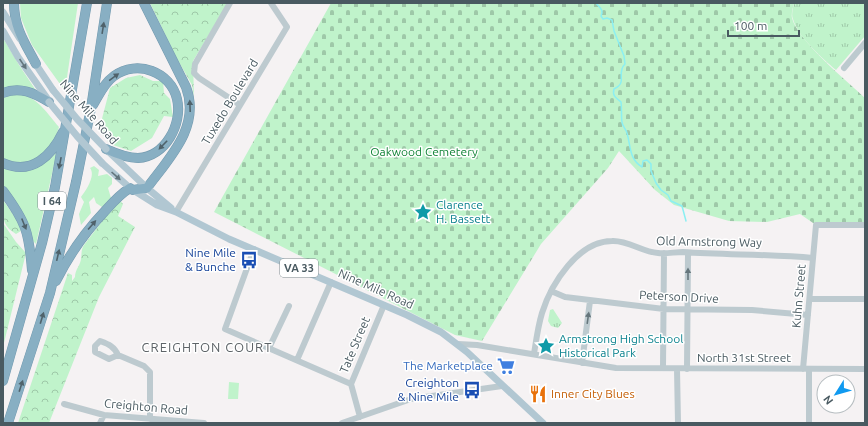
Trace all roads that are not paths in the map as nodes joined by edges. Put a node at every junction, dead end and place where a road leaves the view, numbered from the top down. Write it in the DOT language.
graph roads {
  1 [pos="14,3"];
  2 [pos="107,3"];
  3 [pos="144,3"];
  4 [pos="230,3"];
  5 [pos="271,3"];
  6 [pos="86,5"];
  7 [pos="3,12"];
  8 [pos="3,31"];
  9 [pos="864,48"];
  10 [pos="36,64"];
  11 [pos="844,68"];
  12 [pos="3,93"];
  13 [pos="49,102"];
  14 [pos="240,106"];
  15 [pos="91,108"];
  16 [pos="67,125"];
  17 [pos="106,149"];
  18 [pos="3,163"];
  19 [pos="146,188"];
  20 [pos="132,189"];
  21 [pos="3,191"];
  22 [pos="176,212"];
  23 [pos="865,225"];
  24 [pos="254,249"];
  25 [pos="664,253"];
  26 [pos="688,253"];
  27 [pos="813,258"];
  28 [pos="32,276"];
  29 [pos="331,282"];
  30 [pos="551,291"];
  31 [pos="50,293"];
  32 [pos="810,299"];
  33 [pos="865,299"];
  34 [pos="590,301"];
  35 [pos="384,305"];
  36 [pos="289,306"];
  37 [pos="664,309"];
  38 [pos="688,310"];
  39 [pos="808,315"];
  40 [pos="458,344"];
  41 [pos="272,349"];
  42 [pos="118,354"];
  43 [pos="534,354"];
  44 [pos="297,360"];
  45 [pos="582,363"];
  46 [pos="663,368"];
  47 [pos="677,369"];
  48 [pos="687,369"];
  49 [pos="806,369"];
  50 [pos="865,369"];
  51 [pos="3,381"];
  52 [pos="350,384"];
  53 [pos="502,386"];
  54 [pos="64,404"];
  55 [pos="104,415"];
  56 [pos="360,417"];
  57 [pos="150,419"];
  58 [pos="8,423"];
  59 [pos="100,423"];
  60 [pos="204,423"];
  61 [pos="342,423"];
  62 [pos="543,423"];
  63 [pos="678,423"];
  64 [pos="809,423"];
  1 -- 10 [label="highway"];
  15 -- 2 [label="highway, I 64, one-way"];
  19 -- 3 [label="highway, one-way"];
  4 -- 14 [label="street"];
  5 -- 14 [label="street, Tuxedo Boulevard"];
  6 -- 16 [label="highway, I 64"];
  7 -- 10 [label="main road, Nine Mile Road / VA 33"];
  8 -- 13 [label="main road, Nine Mile Road / VA 33, one-way"];
  9 -- 11 [label="street"];
  10 -- 17 [label="main road, Nine Mile Road / VA 33, bridge"];
  12 -- 13 [label="highway"];
  13 -- 20 [label="main road, Nine Mile Road / VA 33, one-way, bridge"];
  14 -- 22 [label="street, Tuxedo Boulevard"];
  15 -- 17 [label="highway, one-way"];
  31 -- 15 [label="highway, I 64, one-way"];
  16 -- 18 [label="highway"];
  16 -- 28 [label="highway, I 64, one-way"];
  17 -- 19 [label="main road, Nine Mile Road / VA 33"];
  19 -- 20 [label="highway"];
  19 -- 22 [label="main road, Nine Mile Road / VA 33"];
  20 -- 22 [label="main road, Nine Mile Road / VA 33"];
  31 -- 20 [label="highway, one-way"];
  21 -- 28 [label="highway, one-way"];
  22 -- 24 [label="main road, Nine Mile Road / VA 33"];
  23 -- 27 [label="street, Kuhn Street"];
  24 -- 29 [label="main road, Nine Mile Road / VA 33"];
  24 -- 41 [label="street"];
  25 -- 26 [label="street, Old Armstrong Way"];
  25 -- 30 [label="street, Old Armstrong Way"];
  25 -- 37 [label="street"];
  26 -- 27 [label="street, Old Armstrong Way"];
  38 -- 26 [label="street, one-way"];
  27 -- 32 [label="street, Kuhn Street"];
  28 -- 51 [label="highway, I 64"];
  29 -- 35 [label="main road, Nine Mile Road / VA 33"];
  29 -- 44 [label="street"];
  30 -- 34 [label="street, Peterson Drive"];
  30 -- 43 [label="street, Old Armstrong Way"];
  58 -- 31 [label="highway, I 64, one-way"];
  32 -- 33 [label="street"];
  32 -- 39 [label="street, Kuhn Street"];
  34 -- 37 [label="street, Peterson Drive"];
  45 -- 34 [label="street, one-way"];
  35 -- 40 [label="main road, Nine Mile Road / VA 33"];
  35 -- 52 [label="street, Tate Street"];
  36 -- 41 [label="street"];
  37 -- 38 [label="street, Peterson Drive"];
  37 -- 46 [label="street"];
  38 -- 39 [label="street, Peterson Drive"];
  38 -- 48 [label="street"];
  39 -- 49 [label="street, Kuhn Street"];
  40 -- 43 [label="street, North 31st Street"];
  40 -- 53 [label="main road, Nine Mile Road / VA 33"];
  41 -- 44 [label="street"];
  42 -- 57 [label="street"];
  43 -- 45 [label="street, North 31st Street"];
  44 -- 52 [label="street"];
  45 -- 46 [label="street, North 31st Street"];
  46 -- 47 [label="street, North 31st Street"];
  47 -- 48 [label="street, North 31st Street"];
  47 -- 63 [label="street"];
  48 -- 49 [label="street, North 31st Street"];
  49 -- 50 [label="street, North 31st Street"];
  49 -- 64 [label="street, Kuhn Street"];
  52 -- 56 [label="street, Tate Street"];
  53 -- 56 [label="street"];
  53 -- 62 [label="main road, Nine Mile Road / VA 33"];
  54 -- 55 [label="street, Creighton Road"];
  55 -- 57 [label="street, Creighton Road"];
  55 -- 59 [label="street"];
  56 -- 61 [label="street"];
  57 -- 60 [label="street, Creighton Road"];
}
